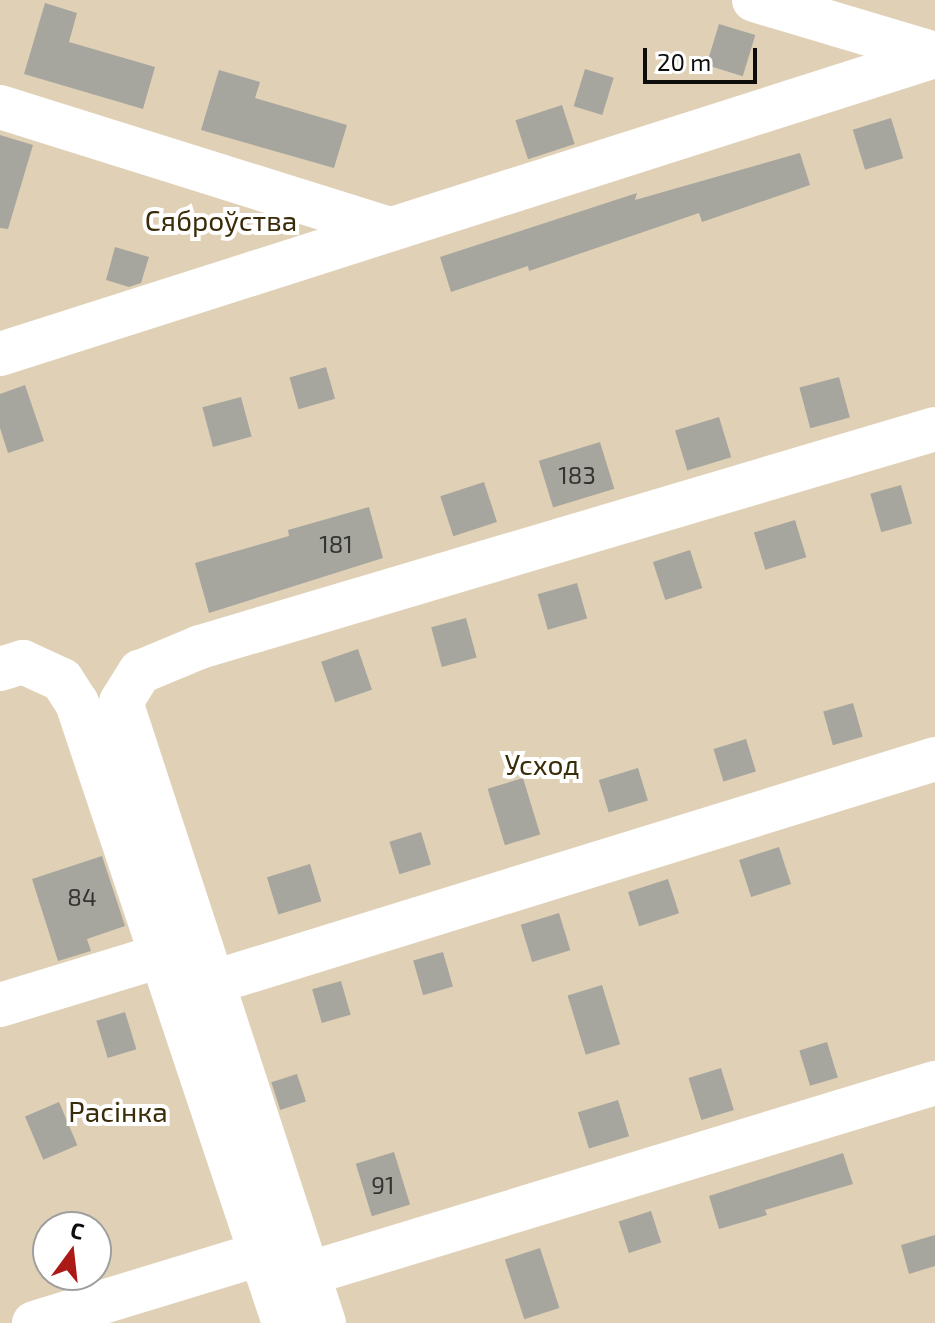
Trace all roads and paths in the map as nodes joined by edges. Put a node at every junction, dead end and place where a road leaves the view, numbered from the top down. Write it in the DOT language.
graph roads {
  1 [pos="754,0"];
  2 [pos="935,55"];
  3 [pos="0,107"];
  4 [pos="390,229"];
  5 [pos="0,354"];
  6 [pos="935,429"];
  7 [pos="12,666"];
  8 [pos="935,759"];
  9 [pos="164,955"];
  10 [pos="211,983"];
  11 [pos="0,1005"];
  12 [pos="935,1083"];
  13 [pos="259,1254"];
  14 [pos="307,1274"];
  15 [pos="34,1323"];
  16 [pos="284,1323"];
  17 [pos="324,1323"];
  1 -- 2 [label="lane"];
  2 -- 4 [label="lane"];
  3 -- 4 [label="lane"];
  4 -- 5 [label="lane"];
  6 -- 10 [label="lane"];
  7 -- 9 [label="lane"];
  8 -- 10 [label="lane"];
  9 -- 11 [label="lane"];
  9 -- 13 [label="lane"];
  10 -- 14 [label="lane"];
  12 -- 14 [label="lane"];
  13 -- 15 [label="lane"];
  13 -- 16 [label="lane"];
  14 -- 17 [label="lane"];
}
